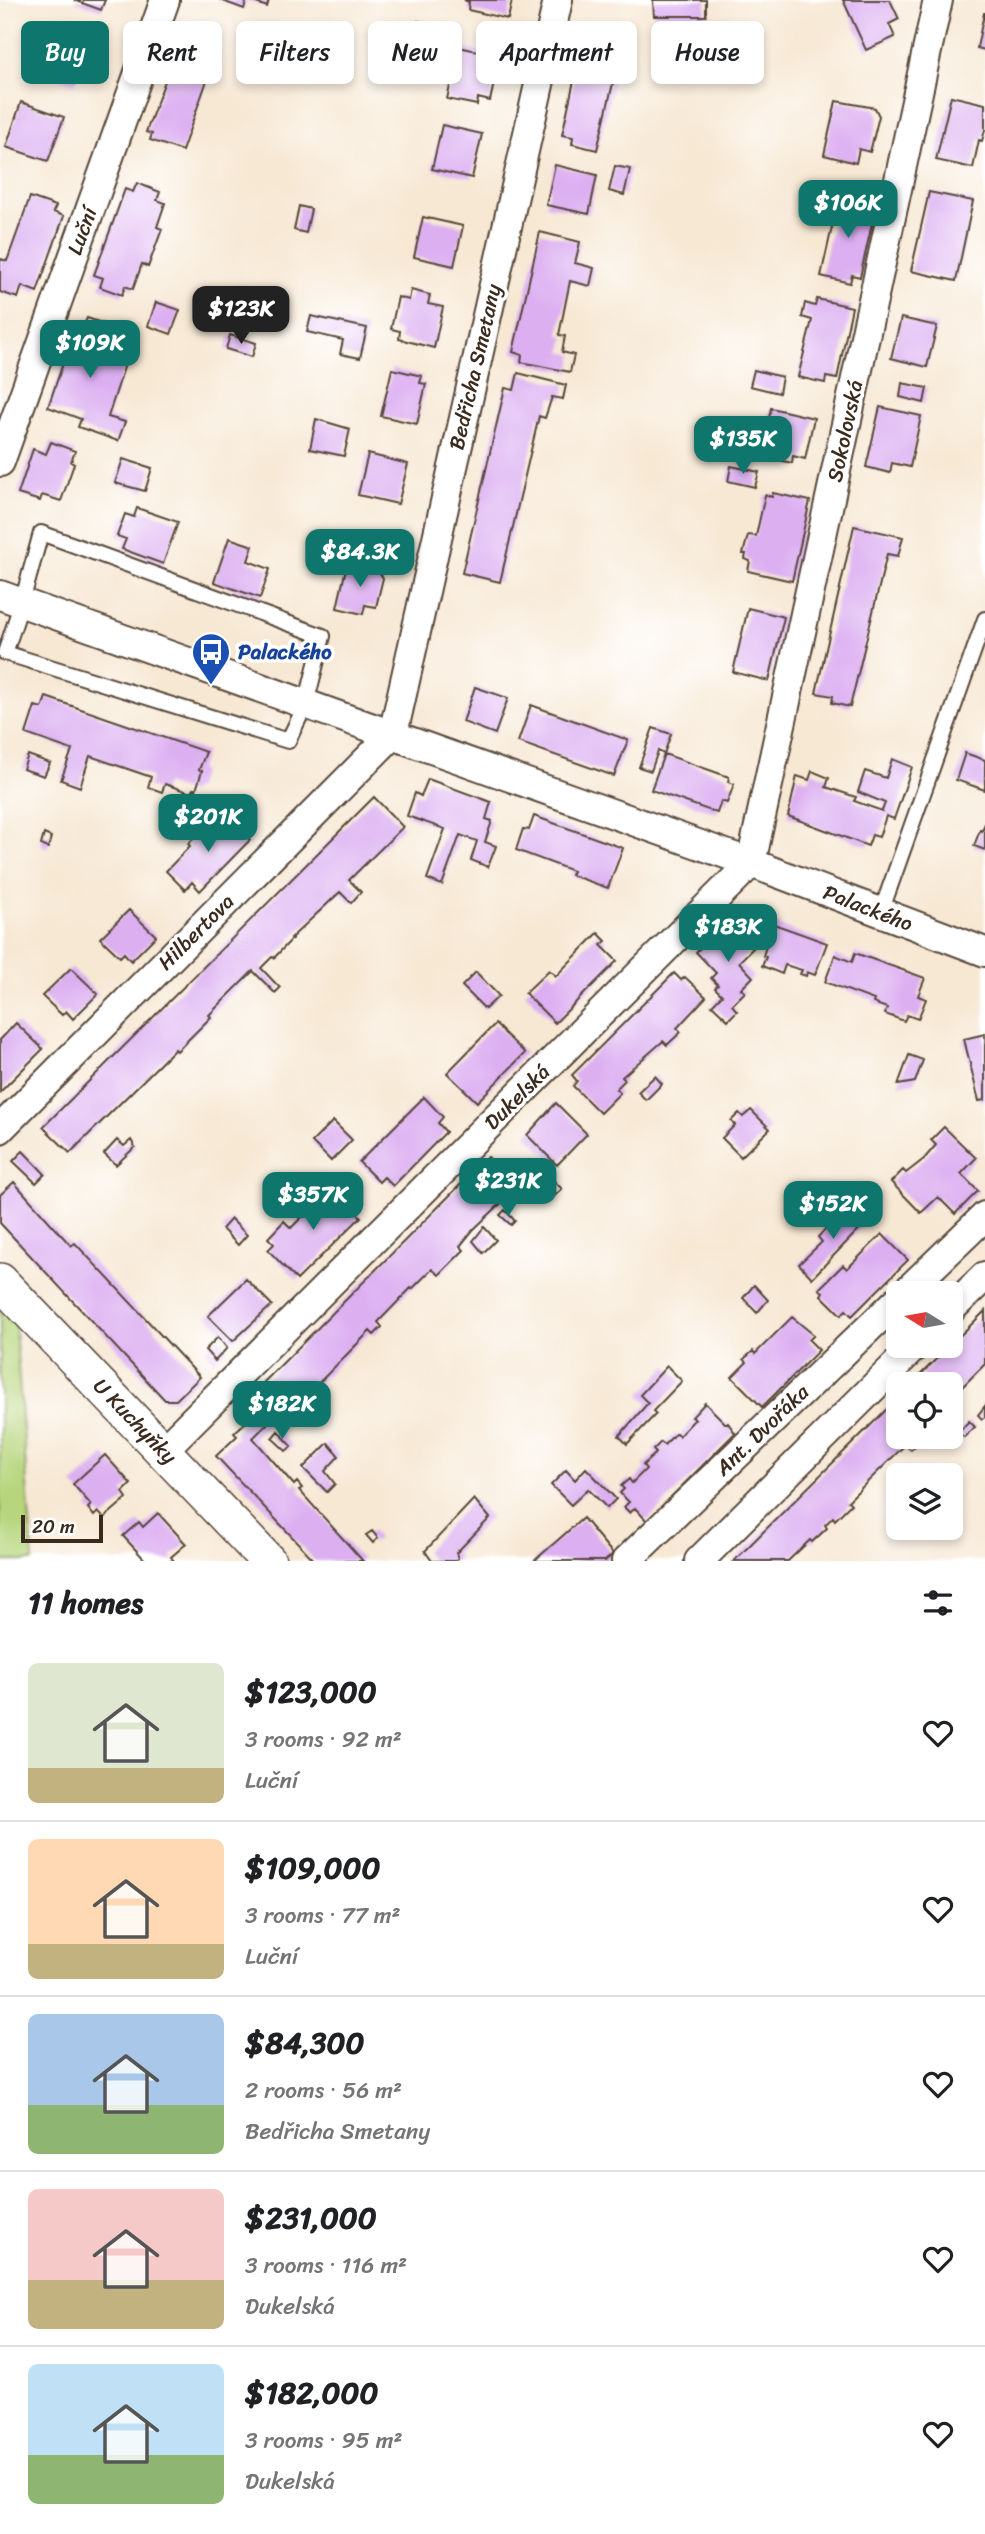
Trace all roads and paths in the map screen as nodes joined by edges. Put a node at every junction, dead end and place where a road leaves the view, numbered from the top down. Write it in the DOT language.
graph roads {
  1 [pos="165,0"];
  2 [pos="558,0"];
  3 [pos="938,0"];
  4 [pos="0,462"];
  5 [pos="11,599"];
  6 [pos="985,619"];
  7 [pos="306,704"];
  8 [pos="393,734"];
  9 [pos="751,863"];
  10 [pos="881,912"];
  11 [pos="985,952"];
  12 [pos="0,1129"];
  13 [pos="985,1216"];
  14 [pos="985,1276"];
  15 [pos="0,1281"];
  16 [pos="917,1281"];
  17 [pos="963,1297"];
  18 [pos="886,1312"];
  19 [pos="903,1358"];
  20 [pos="163,1450"];
  21 [pos="268,1561"];
  22 [pos="626,1561"];
  23 [pos="699,1561"];
  1 -- 4 [label="street, Luční"];
  2 -- 8 [label="street, Bedřicha Smetany"];
  3 -- 9 [label="street, Sokolovská"];
  5 -- 7 [label="street, Palackého"];
  5 -- 7 [label="lane"];
  5 -- 7 [label="lane"];
  6 -- 10 [label="lane"];
  7 -- 8 [label="street, Palackého"];
  8 -- 9 [label="street, Palackého"];
  8 -- 12 [label="street, Hilbertova"];
  9 -- 10 [label="street, Palackého"];
  9 -- 20 [label="street, Dukelská"];
  10 -- 11 [label="street, Palackého"];
  13 -- 16 [label="street"];
  14 -- 17 [label="street"];
  15 -- 20 [label="street, U Kuchyňky"];
  18 -- 22 [label="street, Ant. Dvořáka"];
  19 -- 23 [label="street"];
  20 -- 21 [label="street, U Kuchyňky"];
}
